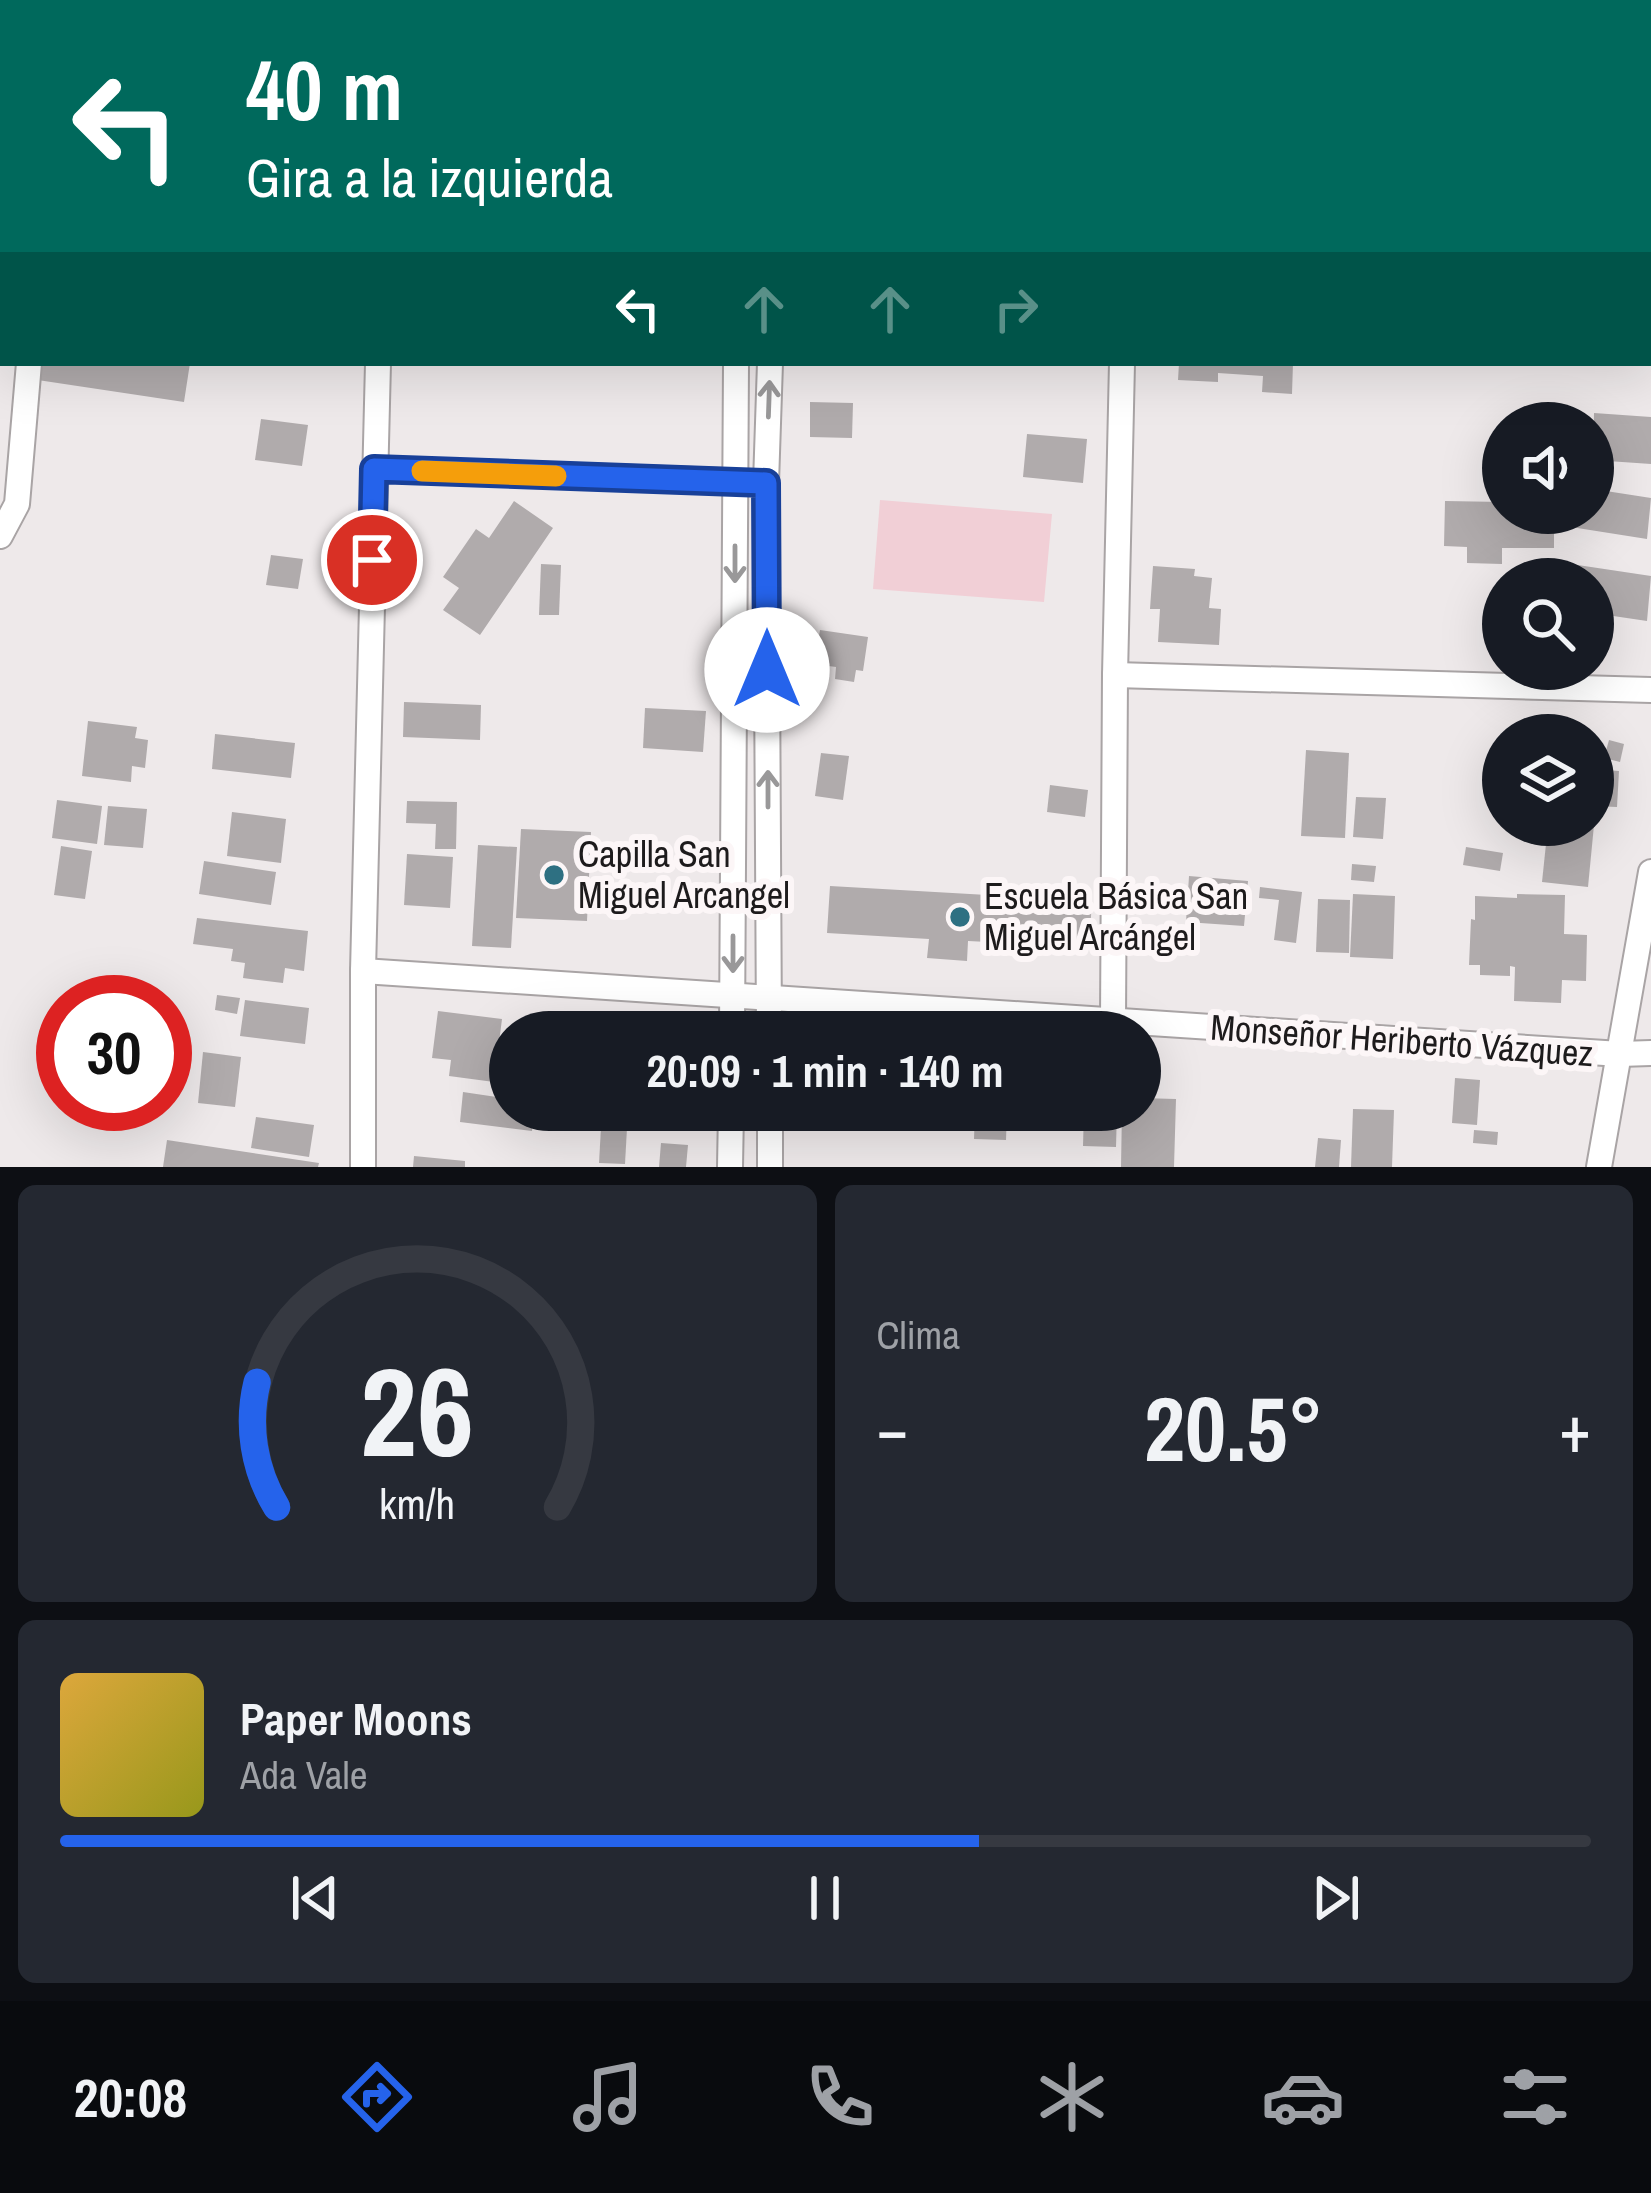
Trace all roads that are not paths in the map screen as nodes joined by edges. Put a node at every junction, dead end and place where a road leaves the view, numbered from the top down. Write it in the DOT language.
graph roads {
  1 [pos="29,366"];
  2 [pos="378,366"];
  3 [pos="736,366"];
  4 [pos="770,366"];
  5 [pos="1122,366"];
  6 [pos="374,469"];
  7 [pos="736,482"];
  8 [pos="766,483"];
  9 [pos="0,536"];
  10 [pos="1114,675"];
  11 [pos="1651,690"];
  12 [pos="1651,872"];
  13 [pos="363,971"];
  14 [pos="733,996"];
  15 [pos="769,998"];
  16 [pos="733,1011"];
  17 [pos="769,1011"];
  18 [pos="963,1011"];
  19 [pos="1113,1011"];
  20 [pos="1161,1024"];
  21 [pos="1651,1053"];
  22 [pos="1619,1054"];
  23 [pos="731,1131"];
  24 [pos="770,1131"];
  25 [pos="363,1167"];
  26 [pos="730,1167"];
  27 [pos="770,1167"];
  28 [pos="1599,1167"];
  1 -- 9 [label="street"];
  2 -- 6 [label="street"];
  3 -- 7 [label="street"];
  8 -- 4 [label="street, one-way"];
  5 -- 10 [label="street"];
  6 -- 7 [label="street"];
  6 -- 13 [label="street"];
  7 -- 8 [label="street"];
  7 -- 14 [label="street, one-way"];
  15 -- 8 [label="street, one-way"];
  10 -- 11 [label="street"];
  10 -- 19 [label="street"];
  12 -- 22 [label="street"];
  13 -- 14 [label="street, Monseñor Heriberto Vázquez"];
  13 -- 25 [label="street"];
  14 -- 15 [label="street, Monseñor Heriberto Vázquez"];
  14 -- 16 [label="street"];
  15 -- 17 [label="street"];
  15 -- 18 [label="street, Monseñor Heriberto Vázquez"];
  20 -- 22 [label="street, Monseñor Heriberto Vázquez"];
  21 -- 22 [label="street, Monseñor Heriberto Vázquez"];
  22 -- 28 [label="street"];
  23 -- 26 [label="street"];
  24 -- 27 [label="street"];
}
